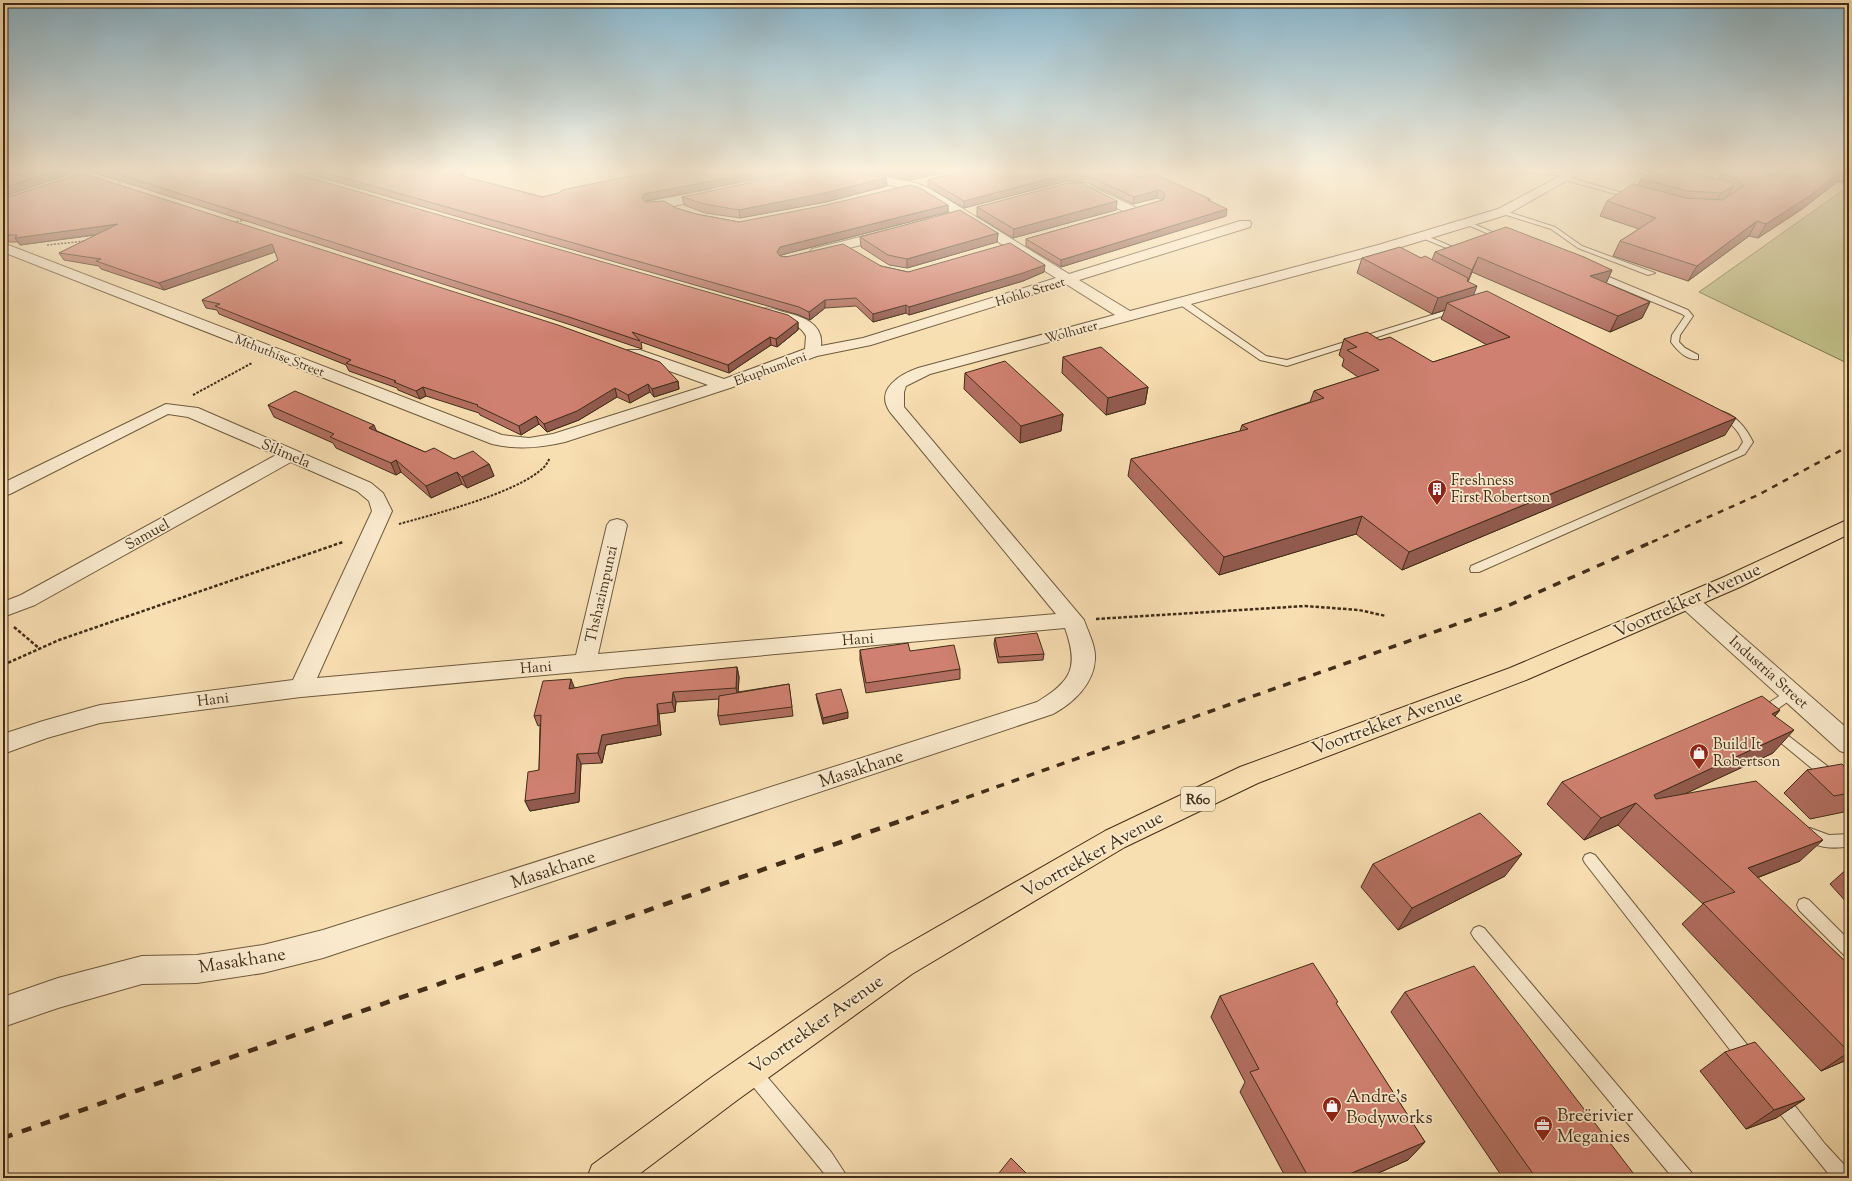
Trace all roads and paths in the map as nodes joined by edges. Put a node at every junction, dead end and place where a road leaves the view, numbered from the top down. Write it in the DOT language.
graph roads {
  1 [pos="979,224"];
  2 [pos="1245,224"];
  3 [pos="1459,224"];
  4 [pos="1470,224"];
  5 [pos="1541,224"];
  6 [pos="900,231"];
  7 [pos="1422,236"];
  8 [pos="90,240"];
  9 [pos="1026,240"];
  10 [pos="1510,241"];
  11 [pos="1011,244"];
  12 [pos="846,245"];
  13 [pos="8,249"];
  14 [pos="997,249"];
  15 [pos="1458,251"];
  16 [pos="808,254"];
  17 [pos="859,254"];
  18 [pos="1584,270"];
  19 [pos="1651,273"];
  20 [pos="1068,279"];
  21 [pos="1182,302"];
  22 [pos="756,308"];
  23 [pos="1464,308"];
  24 [pos="1127,316"];
  25 [pos="619,348"];
  26 [pos="272,352"];
  27 [pos="814,352"];
  28 [pos="1696,357"];
  29 [pos="724,385"];
  30 [pos="166,409"];
  31 [pos="1716,411"];
  32 [pos="559,438"];
  33 [pos="540,442"];
  34 [pos="290,455"];
  35 [pos="3,490"];
  36 [pos="617,524"];
  37 [pos="1849,526"];
  38 [pos="374,531"];
  39 [pos="1474,569"];
  40 [pos="1688,601"];
  41 [pos="4,609"];
  42 [pos="1386,616"];
  43 [pos="1073,620"];
  44 [pos="40,649"];
  45 [pos="585,663"];
  46 [pos="3,665"];
  47 [pos="1082,672"];
  48 [pos="301,688"];
  49 [pos="1792,693"];
  50 [pos="3,744"];
  51 [pos="1849,744"];
  52 [pos="1849,791"];
  53 [pos="1800,827"];
  54 [pos="1849,840"];
  55 [pos="1590,859"];
  56 [pos="1804,905"];
  57 [pos="1479,933"];
  58 [pos="1849,950"];
  59 [pos="3,1012"];
  60 [pos="1756,1069"];
  61 [pos="750,1070"];
  62 [pos="1770,1088"];
  63 [pos="605,1178"];
  64 [pos="839,1178"];
  65 [pos="1685,1178"];
  66 [pos="1844,1178"];
  1 -- 11 [label="street"];
  2 -- 20 [label="street, Hohlo Street"];
  3 -- 7 [label="street, Wolhuter"];
  4 -- 10 [label="lane"];
  5 -- 19 [label="lane"];
  6 -- 12 [label="street"];
  7 -- 15 [label="lane"];
  7 -- 21 [label="street, Wolhuter"];
  8 -- 13 [label="path"];
  9 -- 11 [label="street"];
  11 -- 14 [label="street"];
  11 -- 20 [label="street"];
  12 -- 16 [label="street"];
  12 -- 17 [label="street"];
  13 -- 26 [label="street, Mthuthise Street"];
  18 -- 28 [label="lane"];
  20 -- 24 [label="street"];
  20 -- 27 [label="street, Hohlo Street"];
  21 -- 23 [label="lane"];
  21 -- 24 [label="street, Wolhuter"];
  22 -- 27 [label="street, Ekuphumleni"];
  24 -- 43 [label="street, Wolhuter"];
  25 -- 29 [label="street"];
  26 -- 30 [label="path"];
  26 -- 33 [label="street, Mthuthise Street"];
  27 -- 29 [label="street, Ekuphumleni"];
  29 -- 32 [label="street, Ekuphumleni"];
  30 -- 34 [label="street, Silimela"];
  30 -- 35 [label="street"];
  31 -- 39 [label="lane"];
  32 -- 33 [label="street, Mthuthise Street"];
  33 -- 38 [label="path"];
  34 -- 38 [label="street, Silimela"];
  34 -- 41 [label="street, Samuel"];
  36 -- 45 [label="street, Thshazimpunzi"];
  37 -- 40 [label="main road, Voortrekker Avenue / R60"];
  38 -- 44 [label="path"];
  38 -- 48 [label="street, Silimela"];
  40 -- 49 [label="street, Industria Street"];
  40 -- 61 [label="main road, Voortrekker Avenue / R60"];
  41 -- 44 [label="path"];
  42 -- 43 [label="path"];
  43 -- 45 [label="street, Hani"];
  43 -- 47 [label="street, Wolhuter"];
  44 -- 46 [label="path"];
  45 -- 48 [label="street, Hani"];
  47 -- 59 [label="street, Masakhane"];
  48 -- 50 [label="street, Hani"];
  49 -- 51 [label="street, Industria Street"];
  49 -- 52 [label="lane"];
  53 -- 54 [label="lane"];
  55 -- 60 [label="lane"];
  56 -- 58 [label="lane"];
  57 -- 65 [label="lane"];
  61 -- 63 [label="main road, Voortrekker Avenue / R60"];
  61 -- 64 [label="lane"];
  62 -- 66 [label="lane"];
}
